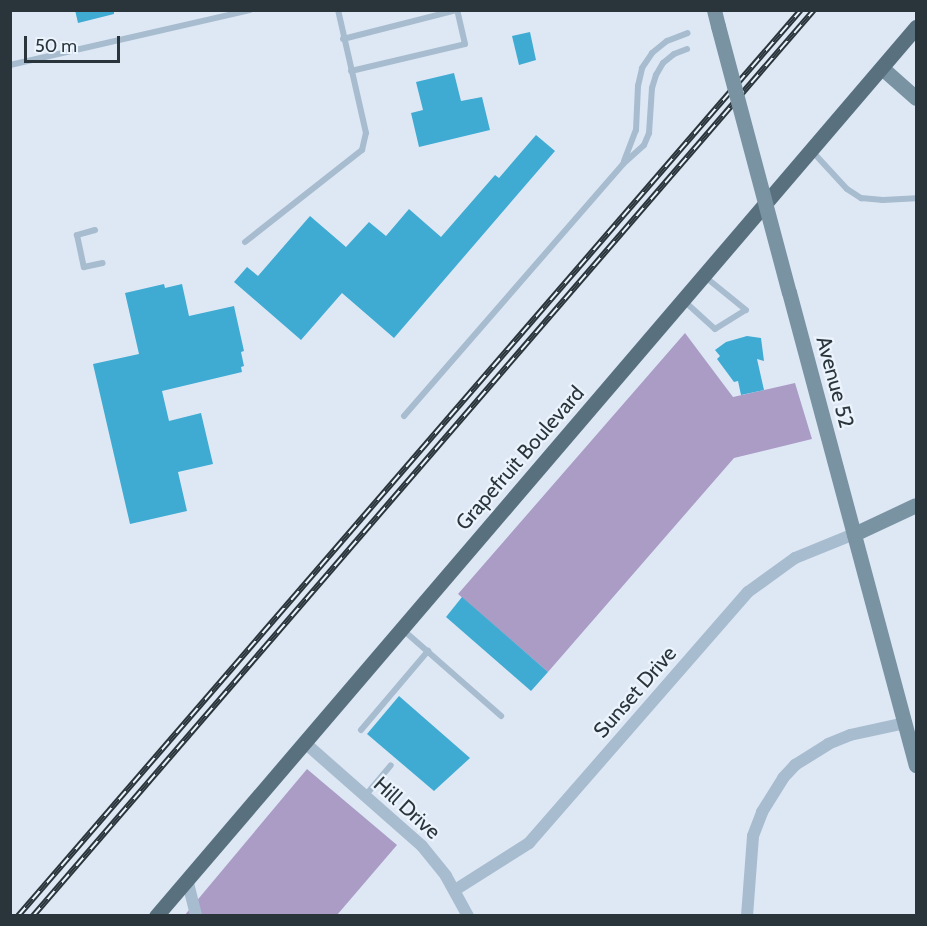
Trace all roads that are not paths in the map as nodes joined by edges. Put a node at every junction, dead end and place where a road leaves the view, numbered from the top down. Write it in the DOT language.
graph roads {
  1 [pos="250,10"];
  2 [pos="338,10"];
  3 [pos="457,10"];
  4 [pos="714,10"];
  5 [pos="916,27"];
  6 [pos="688,33"];
  7 [pos="343,39"];
  8 [pos="687,49"];
  9 [pos="10,65"];
  10 [pos="882,68"];
  11 [pos="351,71"];
  12 [pos="638,86"];
  13 [pos="652,88"];
  14 [pos="916,98"];
  15 [pos="811,150"];
  16 [pos="622,164"];
  17 [pos="916,198"];
  18 [pos="95,231"];
  19 [pos="245,242"];
  20 [pos="103,263"];
  21 [pos="703,276"];
  22 [pos="683,300"];
  23 [pos="404,416"];
  24 [pos="916,505"];
  25 [pos="854,534"];
  26 [pos="402,628"];
  27 [pos="428,651"];
  28 [pos="501,716"];
  29 [pos="905,723"];
  30 [pos="361,730"];
  31 [pos="304,742"];
  32 [pos="391,765"];
  33 [pos="916,765"];
  34 [pos="365,796"];
  35 [pos="187,879"];
  36 [pos="455,890"];
  37 [pos="156,915"];
  38 [pos="196,915"];
  39 [pos="468,915"];
  40 [pos="747,915"];
  1 -- 9 [label="lane"];
  2 -- 7 [label="lane"];
  3 -- 7 [label="lane"];
  3 -- 11 [label="lane"];
  4 -- 25 [label="main road, Avenue 52, bridge"];
  5 -- 10 [label="main road, Grapefruit Boulevard"];
  6 -- 12 [label="lane"];
  7 -- 11 [label="lane"];
  8 -- 13 [label="lane"];
  10 -- 14 [label="main road"];
  10 -- 15 [label="main road, Grapefruit Boulevard"];
  11 -- 19 [label="lane"];
  12 -- 13 [label="lane"];
  12 -- 16 [label="lane"];
  13 -- 16 [label="lane"];
  15 -- 17 [label="lane"];
  15 -- 21 [label="main road, Grapefruit Boulevard"];
  16 -- 23 [label="lane"];
  18 -- 20 [label="lane"];
  21 -- 22 [label="main road, Grapefruit Boulevard"];
  21 -- 22 [label="lane"];
  22 -- 26 [label="main road, Grapefruit Boulevard"];
  24 -- 25 [label="main road"];
  25 -- 29 [label="main road, Avenue 52"];
  25 -- 36 [label="street, Sunset Drive"];
  26 -- 27 [label="lane"];
  26 -- 31 [label="main road, Grapefruit Boulevard"];
  27 -- 28 [label="lane"];
  27 -- 30 [label="lane"];
  29 -- 33 [label="main road, Avenue 52"];
  29 -- 40 [label="street"];
  31 -- 34 [label="street, Hill Drive"];
  31 -- 35 [label="main road, Grapefruit Boulevard"];
  32 -- 34 [label="lane"];
  34 -- 36 [label="street, Hill Drive"];
  35 -- 37 [label="main road, Grapefruit Boulevard"];
  35 -- 38 [label="street"];
  36 -- 39 [label="street, Hill Drive"];
}
